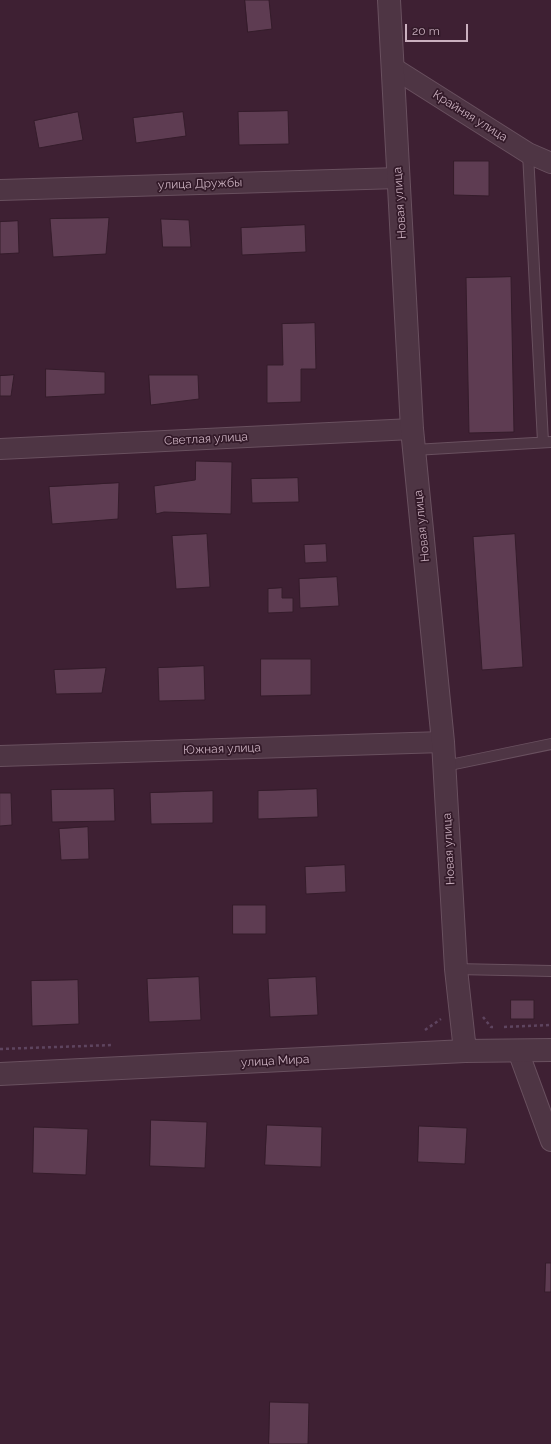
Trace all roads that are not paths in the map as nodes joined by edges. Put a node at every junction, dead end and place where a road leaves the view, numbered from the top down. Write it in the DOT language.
graph roads {
  1 [pos="389,0"];
  2 [pos="392,67"];
  3 [pos="528,153"];
  4 [pos="551,163"];
  5 [pos="399,178"];
  6 [pos="0,190"];
  7 [pos="413,439"];
  8 [pos="547,442"];
  9 [pos="0,449"];
  10 [pos="444,742"];
  11 [pos="551,744"];
  12 [pos="0,756"];
  13 [pos="445,766"];
  14 [pos="456,969"];
  15 [pos="551,971"];
  16 [pos="551,1050"];
  17 [pos="465,1051"];
  18 [pos="518,1051"];
  19 [pos="0,1074"];
  20 [pos="551,1141"];
  1 -- 2 [label="street, Новая улица"];
  2 -- 3 [label="street, Крайняя улица"];
  2 -- 5 [label="street, Новая улица"];
  3 -- 4 [label="street, Крайняя улица"];
  3 -- 8 [label="lane"];
  5 -- 6 [label="street, улица Дружбы"];
  5 -- 7 [label="street, Новая улица"];
  7 -- 8 [label="lane"];
  7 -- 9 [label="street, Светлая улица"];
  7 -- 10 [label="street, Новая улица"];
  10 -- 12 [label="street, Южная улица"];
  10 -- 13 [label="street, Новая улица"];
  11 -- 13 [label="lane"];
  13 -- 14 [label="street, Новая улица"];
  14 -- 15 [label="lane"];
  14 -- 17 [label="street, Новая улица"];
  16 -- 18 [label="street, улица Мира"];
  17 -- 18 [label="street, улица Мира"];
  17 -- 19 [label="street, улица Мира"];
  18 -- 20 [label="street"];
}
